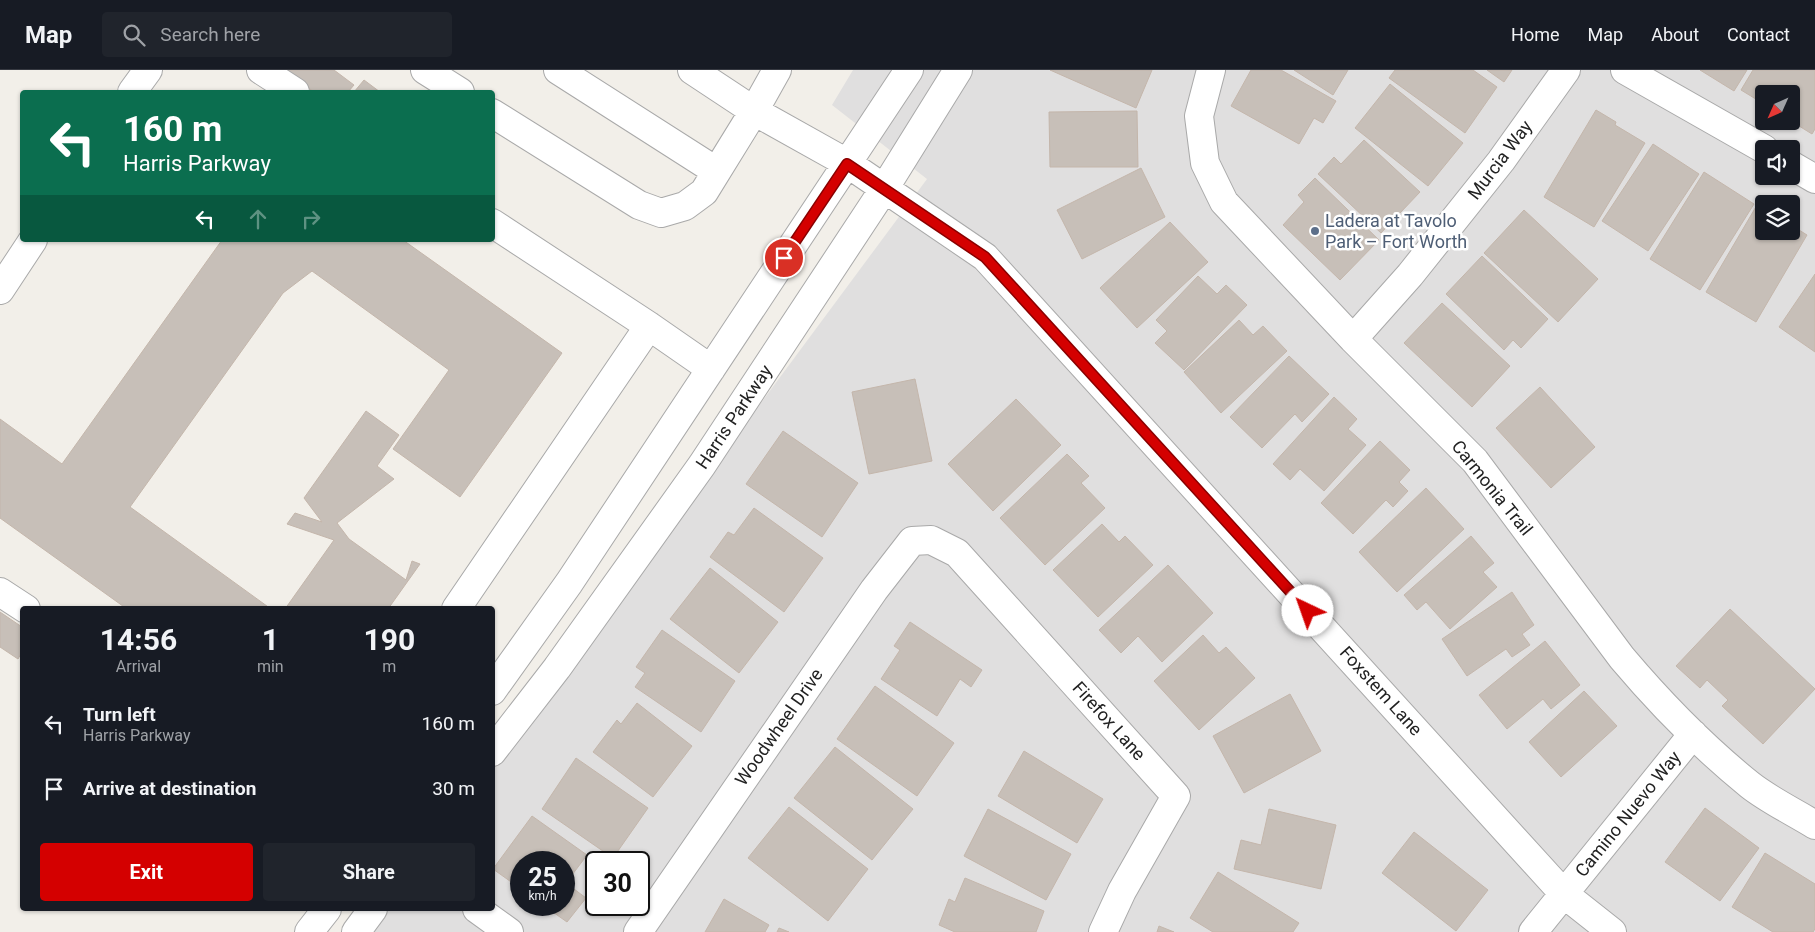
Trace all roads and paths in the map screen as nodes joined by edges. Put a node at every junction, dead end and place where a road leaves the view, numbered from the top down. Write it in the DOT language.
graph roads {
  1 [pos="148,70"];
  2 [pos="261,70"];
  3 [pos="425,70"];
  4 [pos="558,70"];
  5 [pos="692,70"];
  6 [pos="777,70"];
  7 [pos="909,70"];
  8 [pos="958,70"];
  9 [pos="1211,70"];
  10 [pos="1566,70"];
  11 [pos="1625,70"];
  12 [pos="133,90"];
  13 [pos="292,90"];
  14 [pos="457,90"];
  15 [pos="754,110"];
  16 [pos="495,115"];
  17 [pos="1755,144"];
  18 [pos="847,164"];
  19 [pos="1800,170"];
  20 [pos="716,172"];
  21 [pos="1815,179"];
  22 [pos="884,189"];
  23 [pos="495,225"];
  24 [pos="32,242"];
  25 [pos="0,290"];
  26 [pos="649,326"];
  27 [pos="1353,339"];
  28 [pos="711,369"];
  29 [pos="931,540"];
  30 [pos="0,592"];
  31 [pos="21,606"];
  32 [pos="458,606"];
  33 [pos="495,687"];
  34 [pos="1693,734"];
  35 [pos="495,748"];
  36 [pos="1815,825"];
  37 [pos="1564,894"];
  38 [pos="325,911"];
  39 [pos="372,911"];
  40 [pos="480,911"];
  41 [pos="308,932"];
  42 [pos="356,932"];
  43 [pos="509,932"];
  44 [pos="638,932"];
  45 [pos="1103,932"];
  46 [pos="1533,932"];
  47 [pos="1612,932"];
  1 -- 12 [label="street"];
  2 -- 13 [label="street"];
  3 -- 14 [label="street"];
  4 -- 20 [label="street"];
  5 -- 15 [label="street, Foxstem Lane"];
  6 -- 15 [label="street"];
  7 -- 18 [label="street"];
  8 -- 22 [label="street, Harris Parkway"];
  9 -- 27 [label="street, Carmonia Trail"];
  10 -- 27 [label="street, Murcia Way"];
  11 -- 17 [label="street"];
  15 -- 18 [label="street, Foxstem Lane"];
  15 -- 20 [label="street"];
  16 -- 20 [label="street"];
  18 -- 22 [label="street, Foxstem Lane"];
  18 -- 28 [label="street"];
  19 -- 21 [label="street"];
  22 -- 35 [label="street, Harris Parkway"];
  22 -- 37 [label="street, Foxstem Lane"];
  23 -- 26 [label="street"];
  24 -- 25 [label="street"];
  26 -- 28 [label="street"];
  26 -- 32 [label="street"];
  27 -- 34 [label="street, Carmonia Trail"];
  28 -- 33 [label="street"];
  29 -- 44 [label="street, Woodwheel Drive"];
  29 -- 45 [label="street, Firefox Lane"];
  30 -- 31 [label="street"];
  34 -- 36 [label="street, Carmonia Trail"];
  34 -- 37 [label="street, Camino Nuevo Way"];
  37 -- 46 [label="street, Camino Nuevo Way"];
  37 -- 47 [label="street, Foxstem Lane"];
  38 -- 41 [label="street"];
  39 -- 42 [label="street"];
  40 -- 43 [label="street"];
}
